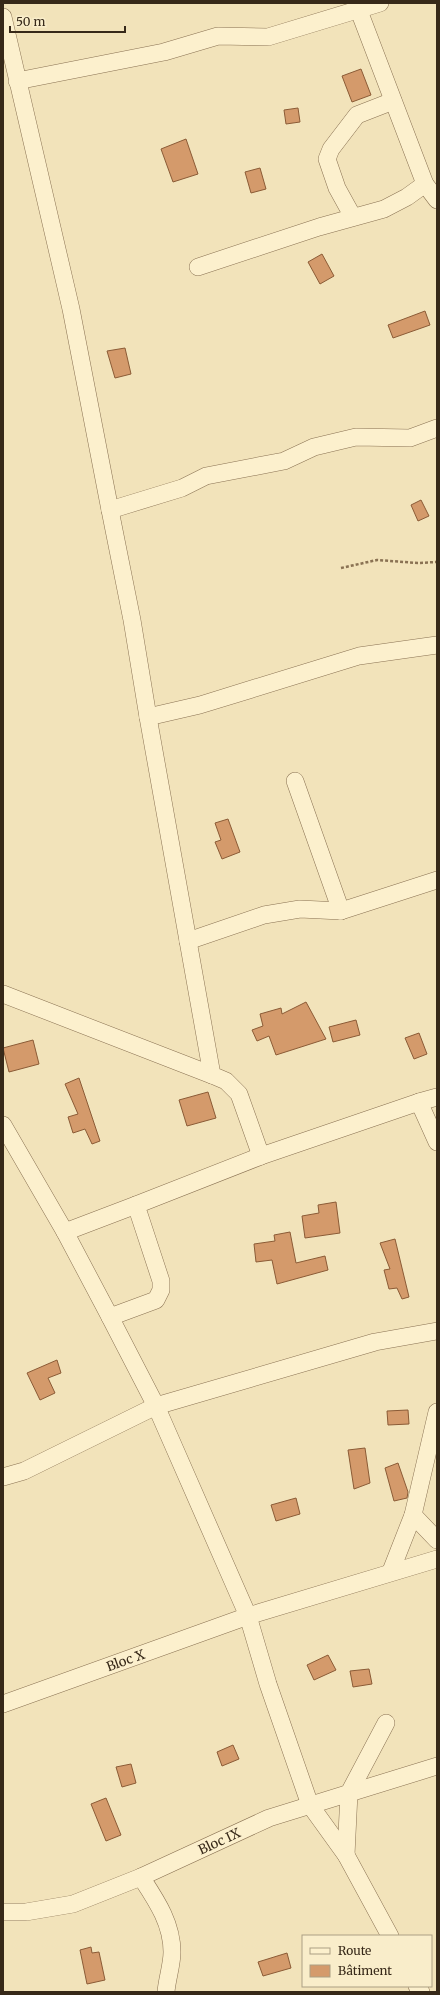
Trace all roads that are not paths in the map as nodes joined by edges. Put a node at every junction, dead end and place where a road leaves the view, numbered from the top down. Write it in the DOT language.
graph roads {
  1 [pos="380,3"];
  2 [pos="358,6"];
  3 [pos="3,17"];
  4 [pos="17,81"];
  5 [pos="393,102"];
  6 [pos="434,194"];
  7 [pos="353,217"];
  8 [pos="198,267"];
  9 [pos="437,428"];
  10 [pos="110,510"];
  11 [pos="437,645"];
  12 [pos="148,717"];
  13 [pos="295,781"];
  14 [pos="437,880"];
  15 [pos="341,911"];
  16 [pos="188,941"];
  17 [pos="3,994"];
  18 [pos="212,1075"];
  19 [pos="437,1097"];
  20 [pos="419,1102"];
  21 [pos="3,1125"];
  22 [pos="437,1142"];
  23 [pos="261,1156"];
  24 [pos="136,1205"];
  25 [pos="65,1232"];
  26 [pos="110,1317"];
  27 [pos="437,1331"];
  28 [pos="156,1406"];
  29 [pos="437,1412"];
  30 [pos="3,1477"];
  31 [pos="413,1515"];
  32 [pos="437,1540"];
  33 [pos="437,1559"];
  34 [pos="392,1571"];
  35 [pos="248,1616"];
  36 [pos="3,1704"];
  37 [pos="386,1723"];
  38 [pos="437,1766"];
  39 [pos="349,1793"];
  40 [pos="310,1805"];
  41 [pos="346,1855"];
  42 [pos="141,1877"];
  43 [pos="3,1912"];
  44 [pos="389,1935"];
  45 [pos="166,1992"];
  1 -- 2 [label="street"];
  2 -- 4 [label="street"];
  2 -- 5 [label="street"];
  3 -- 4 [label="street"];
  4 -- 10 [label="street"];
  5 -- 6 [label="street"];
  5 -- 7 [label="street"];
  6 -- 7 [label="street"];
  7 -- 8 [label="street"];
  9 -- 10 [label="street"];
  10 -- 12 [label="street"];
  11 -- 12 [label="street"];
  12 -- 16 [label="street"];
  13 -- 15 [label="street"];
  14 -- 15 [label="street"];
  15 -- 16 [label="street"];
  16 -- 18 [label="street"];
  17 -- 18 [label="street"];
  18 -- 23 [label="street"];
  19 -- 20 [label="street"];
  20 -- 22 [label="street"];
  20 -- 23 [label="street"];
  21 -- 25 [label="street"];
  23 -- 24 [label="street"];
  24 -- 25 [label="street"];
  24 -- 26 [label="street"];
  25 -- 26 [label="street"];
  26 -- 28 [label="street"];
  27 -- 28 [label="street"];
  28 -- 30 [label="street"];
  28 -- 35 [label="street"];
  29 -- 31 [label="street"];
  31 -- 32 [label="street"];
  31 -- 34 [label="street"];
  33 -- 34 [label="street, Bloc X"];
  34 -- 35 [label="street, Bloc X"];
  35 -- 36 [label="street, Bloc X"];
  35 -- 40 [label="street"];
  37 -- 39 [label="street"];
  38 -- 39 [label="street, Bloc IX"];
  39 -- 40 [label="street, Bloc IX"];
  39 -- 41 [label="street"];
  40 -- 41 [label="street"];
  40 -- 42 [label="street, Bloc IX"];
  41 -- 44 [label="street"];
  42 -- 43 [label="street, Bloc IX"];
  42 -- 45 [label="street"];
}
